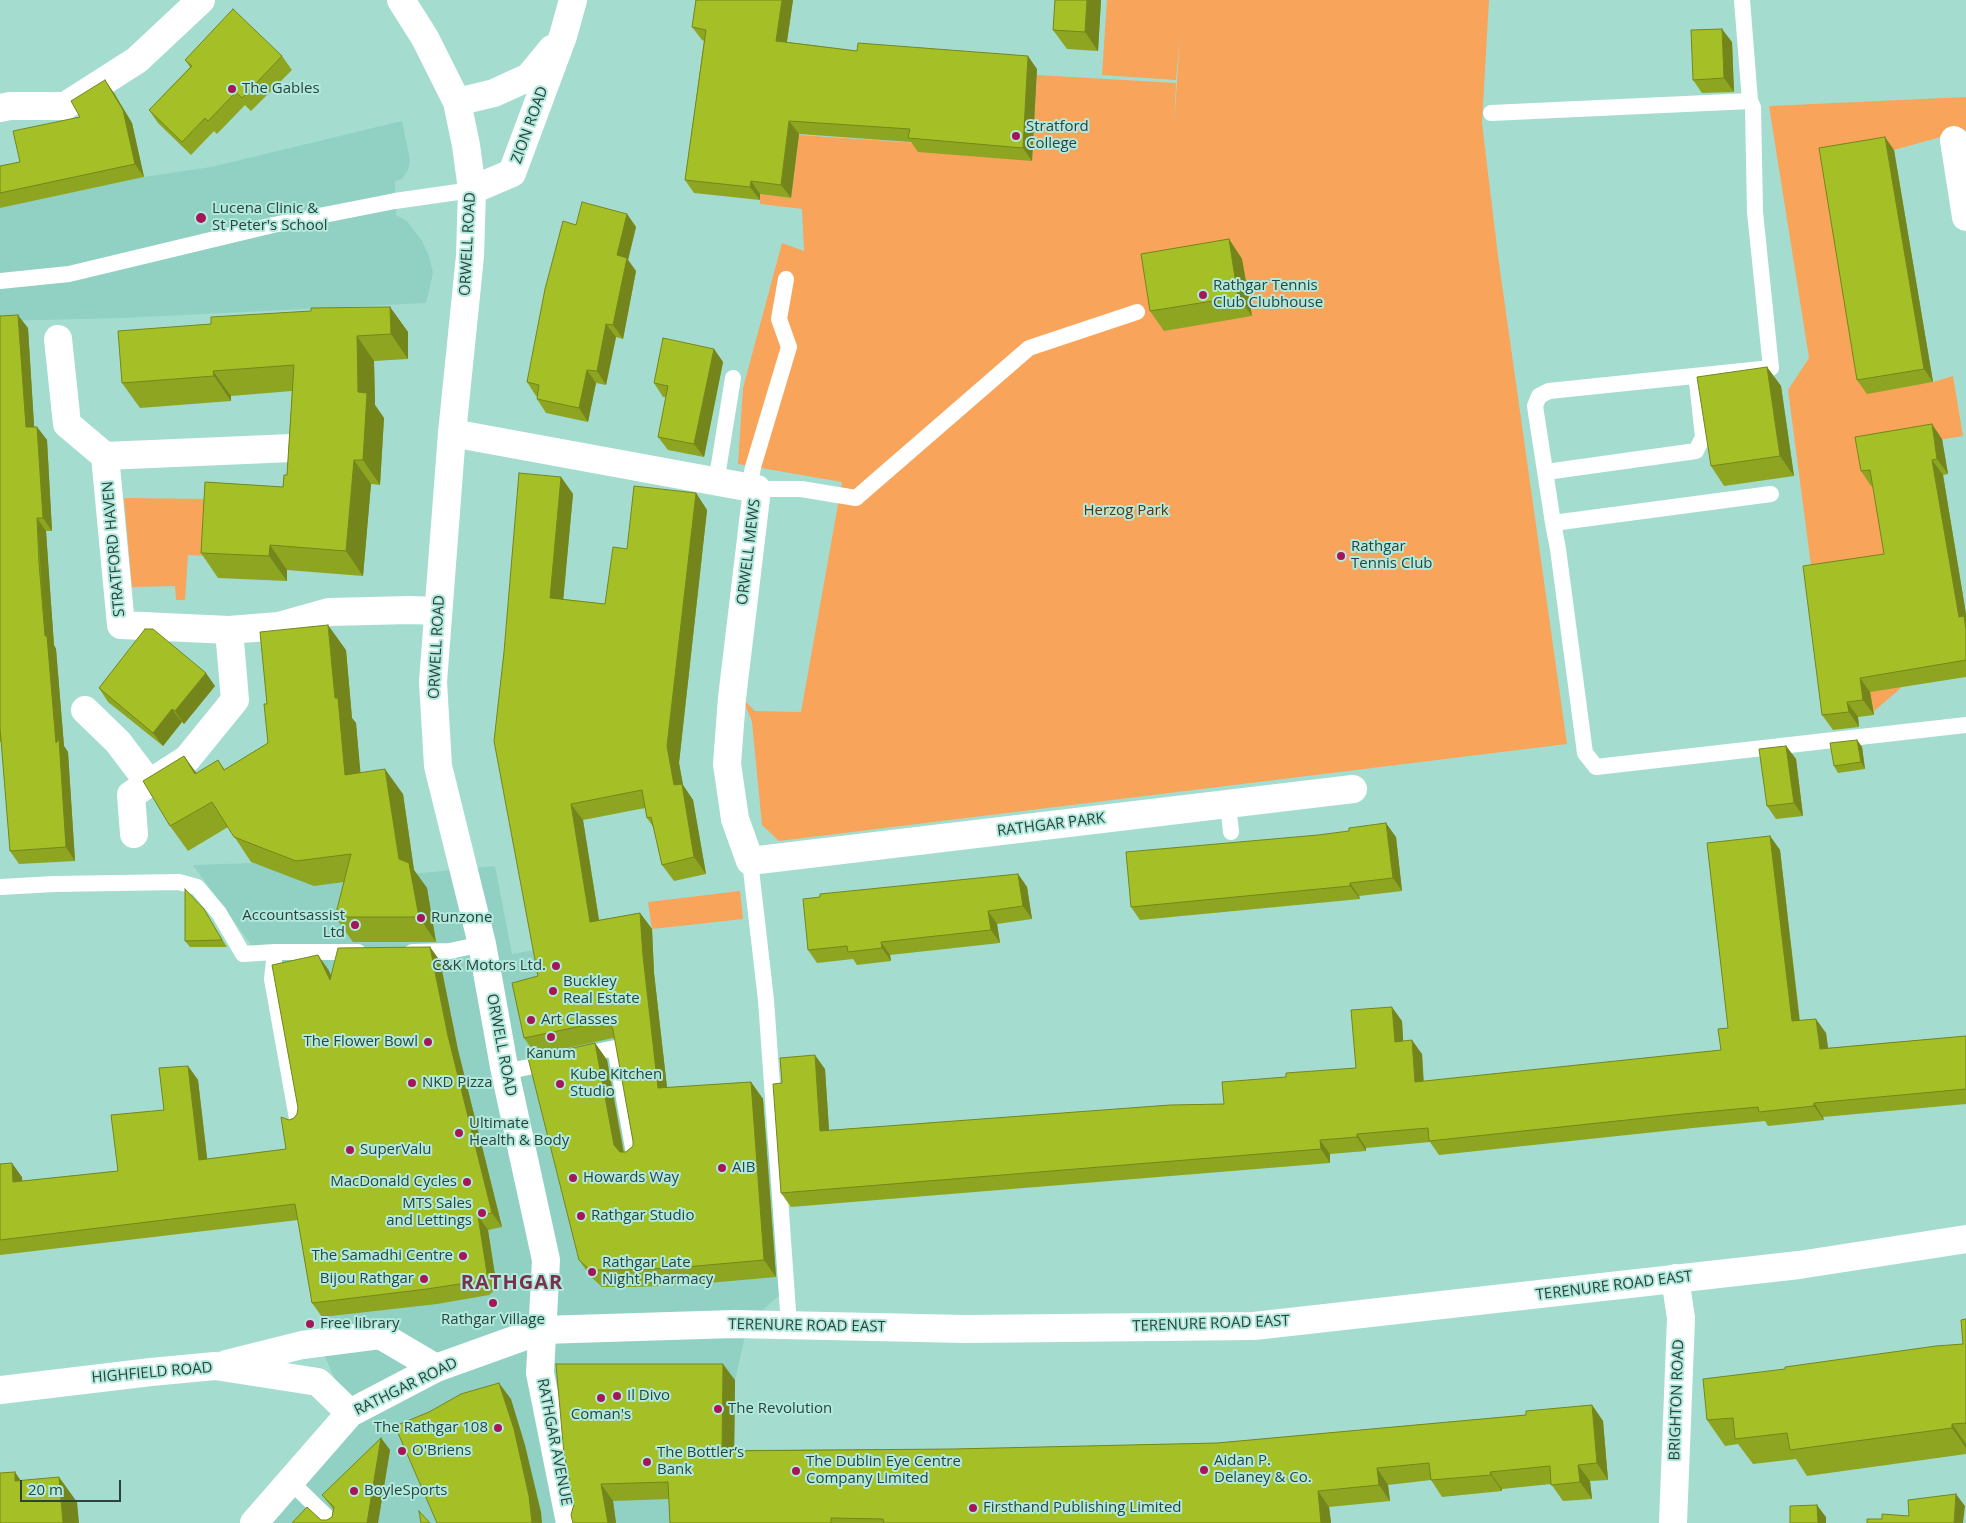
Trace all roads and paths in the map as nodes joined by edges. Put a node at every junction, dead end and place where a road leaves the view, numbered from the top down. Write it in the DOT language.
graph roads {
  1 [pos="201,0"];
  2 [pos="401,0"];
  3 [pos="573,0"];
  4 [pos="1742,0"];
  5 [pos="562,36"];
  6 [pos="1750,101"];
  7 [pos="457,102"];
  8 [pos="0,108"];
  9 [pos="1491,113"];
  10 [pos="1954,140"];
  11 [pos="472,190"];
  12 [pos="1966,217"];
  13 [pos="786,279"];
  14 [pos="0,281"];
  15 [pos="1137,312"];
  16 [pos="58,339"];
  17 [pos="1694,376"];
  18 [pos="733,378"];
  19 [pos="452,433"];
  20 [pos="292,448"];
  21 [pos="105,456"];
  22 [pos="1546,472"];
  23 [pos="716,482"];
  24 [pos="753,488"];
  25 [pos="1771,494"];
  26 [pos="1554,523"];
  27 [pos="438,611"];
  28 [pos="228,630"];
  29 [pos="85,710"];
  30 [pos="1966,725"];
  31 [pos="149,783"];
  32 [pos="1353,789"];
  33 [pos="1228,804"];
  34 [pos="1231,832"];
  35 [pos="134,834"];
  36 [pos="750,861"];
  37 [pos="0,887"];
  38 [pos="482,944"];
  39 [pos="275,952"];
  40 [pos="369,952"];
  41 [pos="398,952"];
  42 [pos="505,1072"];
  43 [pos="298,1124"];
  44 [pos="635,1159"];
  45 [pos="1966,1239"];
  46 [pos="1675,1278"];
  47 [pos="789,1325"];
  48 [pos="542,1330"];
  49 [pos="215,1366"];
  50 [pos="436,1368"];
  51 [pos="0,1390"];
  52 [pos="350,1413"];
  53 [pos="290,1481"];
  54 [pos="254,1523"];
  55 [pos="333,1523"];
  56 [pos="570,1523"];
  57 [pos="1673,1523"];
  1 -- 8 [label="street"];
  2 -- 7 [label="street, ORWELL ROAD"];
  3 -- 5 [label="street, ZION ROAD"];
  4 -- 6 [label="lane"];
  5 -- 7 [label="street, ZION ROAD"];
  5 -- 11 [label="street, ZION ROAD"];
  6 -- 9 [label="lane"];
  6 -- 17 [label="lane"];
  7 -- 11 [label="street, ORWELL ROAD"];
  10 -- 12 [label="street"];
  11 -- 14 [label="lane"];
  11 -- 19 [label="street, ORWELL ROAD"];
  13 -- 24 [label="lane"];
  15 -- 24 [label="lane"];
  16 -- 21 [label="street"];
  17 -- 22 [label="lane"];
  17 -- 22 [label="lane"];
  18 -- 23 [label="lane"];
  19 -- 23 [label="street, ORWELL MEWS"];
  19 -- 27 [label="street, ORWELL ROAD"];
  20 -- 21 [label="street"];
  21 -- 28 [label="street, STRATFORD HAVEN"];
  22 -- 26 [label="lane"];
  23 -- 24 [label="street, ORWELL MEWS"];
  24 -- 36 [label="street, ORWELL MEWS"];
  25 -- 26 [label="lane"];
  26 -- 30 [label="lane"];
  27 -- 28 [label="street, STRATFORD HAVEN"];
  27 -- 38 [label="street, ORWELL ROAD"];
  28 -- 31 [label="street"];
  29 -- 31 [label="street"];
  31 -- 35 [label="street"];
  32 -- 33 [label="street, RATHGAR PARK"];
  33 -- 34 [label="lane"];
  33 -- 36 [label="street, RATHGAR PARK"];
  36 -- 47 [label="lane"];
  37 -- 39 [label="lane"];
  38 -- 41 [label="lane"];
  38 -- 42 [label="street, ORWELL ROAD"];
  39 -- 40 [label="lane"];
  39 -- 43 [label="lane"];
  42 -- 44 [label="lane"];
  42 -- 48 [label="street, ORWELL ROAD"];
  45 -- 46 [label="street, TERENURE ROAD EAST"];
  46 -- 47 [label="street, TERENURE ROAD EAST"];
  46 -- 57 [label="street, BRIGHTON ROAD"];
  47 -- 48 [label="street, TERENURE ROAD EAST"];
  48 -- 50 [label="street, RATHGAR ROAD"];
  48 -- 56 [label="street, RATHGAR AVENUE"];
  49 -- 50 [label="street"];
  49 -- 51 [label="street, HIGHFIELD ROAD"];
  49 -- 52 [label="street, HIGHFIELD ROAD"];
  50 -- 52 [label="street, RATHGAR ROAD"];
  52 -- 53 [label="street, RATHGAR ROAD"];
  53 -- 54 [label="street, RATHGAR ROAD"];
  53 -- 55 [label="lane"];
}
